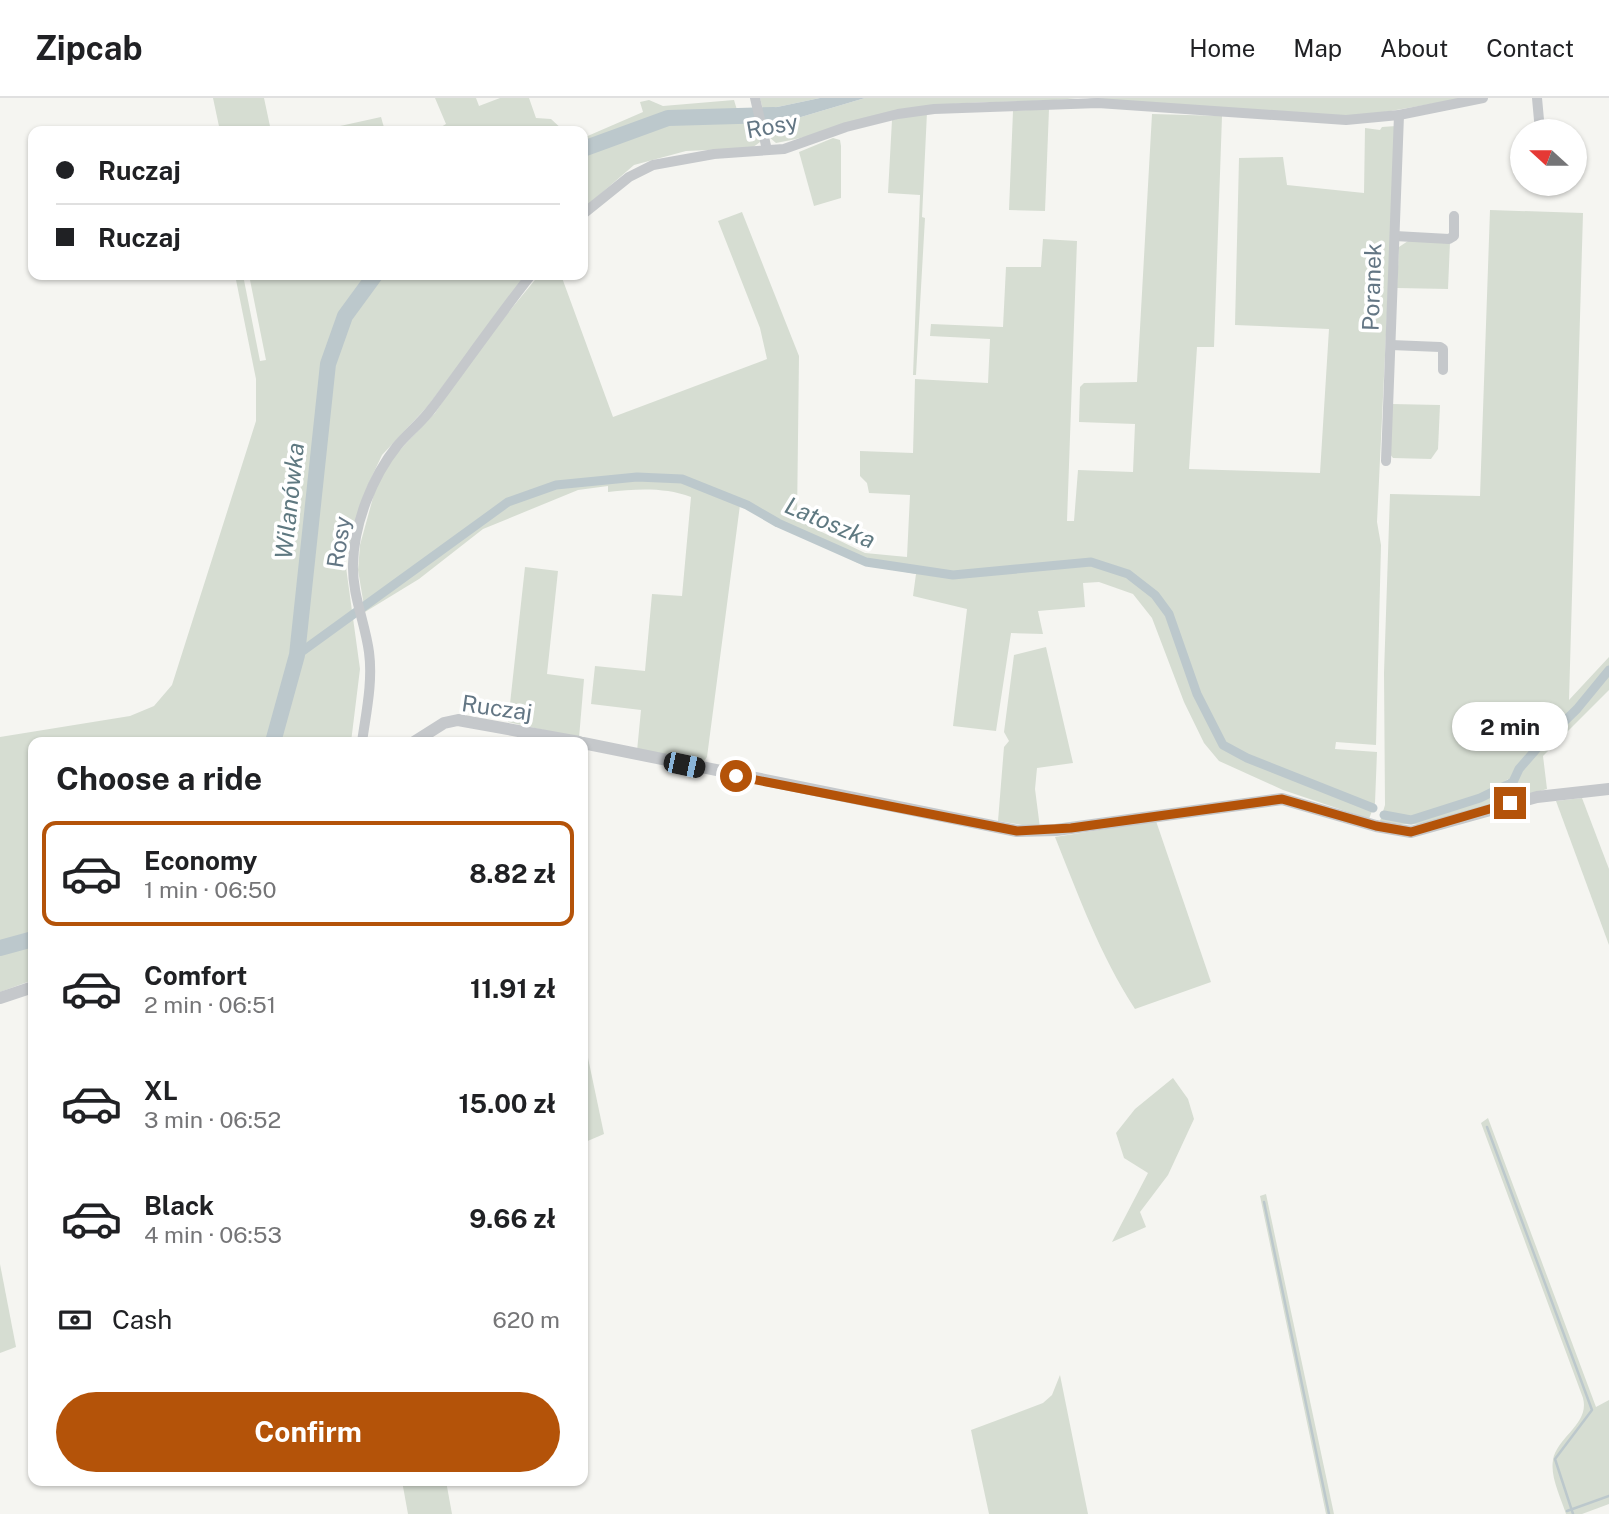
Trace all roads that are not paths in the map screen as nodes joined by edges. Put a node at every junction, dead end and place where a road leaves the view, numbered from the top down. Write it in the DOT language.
graph roads {
  1 [pos="1483,98"];
  2 [pos="1538,98"];
  3 [pos="756,103"];
  4 [pos="1399,115"];
  5 [pos="1539,119"];
  6 [pos="767,150"];
  7 [pos="588,210"];
  8 [pos="1454,216"];
  9 [pos="1395,236"];
  10 [pos="527,280"];
  11 [pos="1391,345"];
  12 [pos="1443,370"];
  13 [pos="1386,461"];
  14 [pos="363,737"];
  15 [pos="422,737"];
  16 [pos="553,737"];
  17 [pos="588,743"];
  18 [pos="1609,789"];
  19 [pos="28,989"];
  20 [pos="0,998"];
  1 -- 4 [label="street, Rosy"];
  2 -- 5 [label="street"];
  3 -- 6 [label="street"];
  4 -- 6 [label="street, Rosy"];
  4 -- 9 [label="street, Poranek"];
  6 -- 7 [label="street, Rosy"];
  8 -- 9 [label="street"];
  9 -- 11 [label="street, Poranek"];
  10 -- 14 [label="street, Rosy"];
  11 -- 12 [label="street"];
  11 -- 13 [label="street, Poranek"];
  15 -- 16 [label="street, Ruczaj"];
  17 -- 18 [label="street, Ruczaj"];
  19 -- 20 [label="street"];
}
